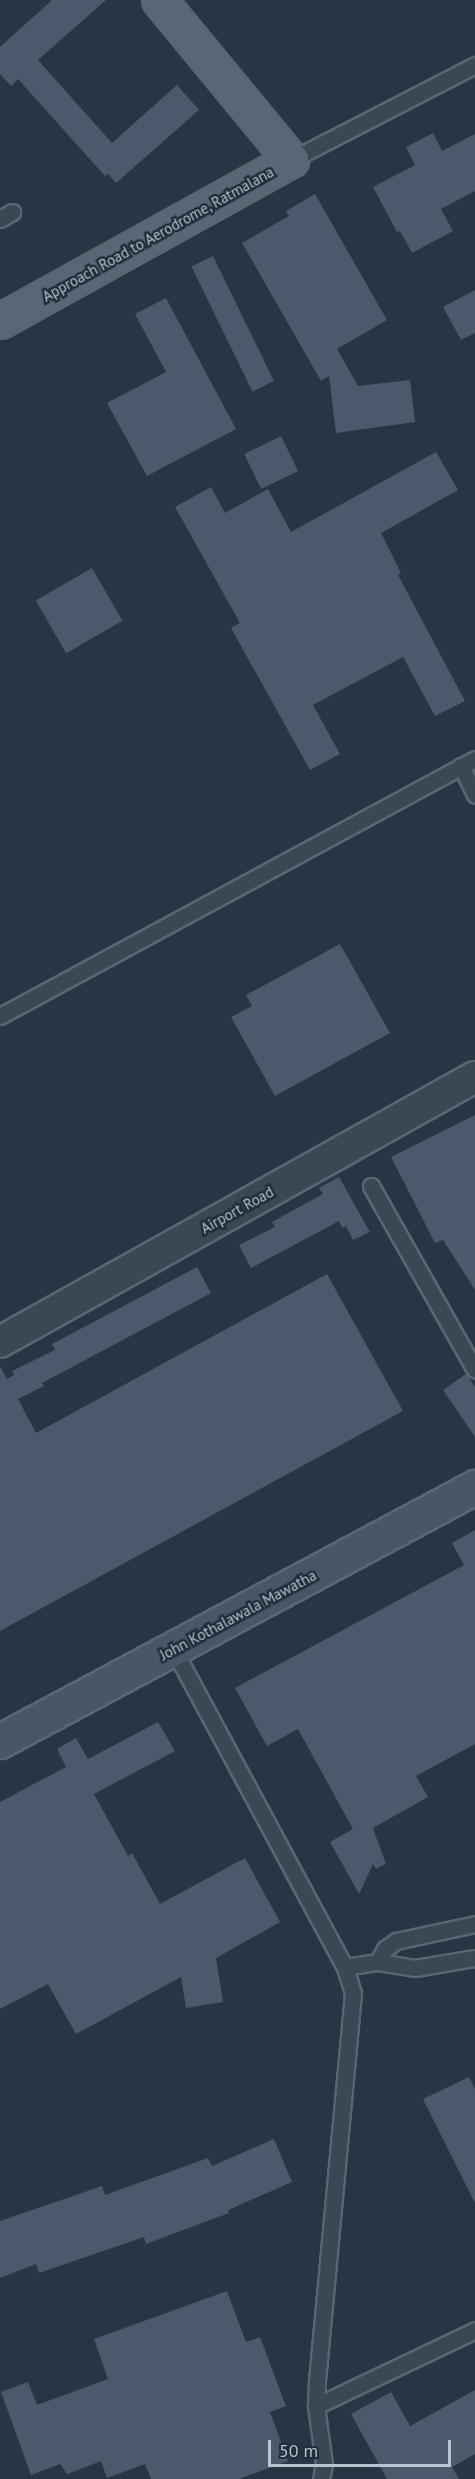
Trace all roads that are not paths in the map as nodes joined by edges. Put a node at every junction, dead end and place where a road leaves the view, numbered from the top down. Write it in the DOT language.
graph roads {
  1 [pos="159,0"];
  2 [pos="475,65"];
  3 [pos="291,160"];
  4 [pos="0,321"];
  5 [pos="468,763"];
  6 [pos="475,795"];
  7 [pos="0,1016"];
  8 [pos="475,1077"];
  9 [pos="371,1186"];
  10 [pos="0,1342"];
  11 [pos="475,1370"];
  12 [pos="475,1488"];
  13 [pos="174,1650"];
  14 [pos="0,1741"];
  15 [pos="475,1924"];
  16 [pos="475,1958"];
  17 [pos="378,1962"];
  18 [pos="345,1967"];
  19 [pos="475,2330"];
  20 [pos="316,2406"];
  21 [pos="321,2479"];
  1 -- 3 [label="main road, Approach Road to Aerodrome, Ratmalana"];
  2 -- 3 [label="lane"];
  3 -- 4 [label="main road, Approach Road to Aerodrome, Ratmalana"];
  5 -- 6 [label="lane"];
  5 -- 7 [label="lane"];
  8 -- 10 [label="street, Airport Road"];
  9 -- 11 [label="lane"];
  12 -- 13 [label="street, John Kothalawala Mawatha"];
  13 -- 14 [label="street, John Kothalawala Mawatha"];
  13 -- 18 [label="lane"];
  15 -- 17 [label="lane"];
  16 -- 17 [label="lane"];
  17 -- 18 [label="lane"];
  18 -- 20 [label="lane"];
  19 -- 20 [label="lane"];
  20 -- 21 [label="lane"];
}
